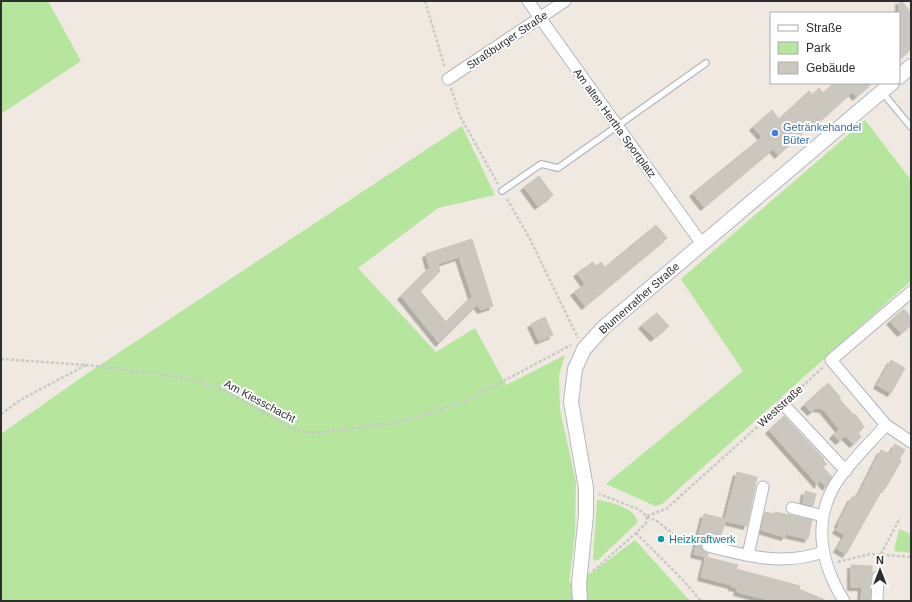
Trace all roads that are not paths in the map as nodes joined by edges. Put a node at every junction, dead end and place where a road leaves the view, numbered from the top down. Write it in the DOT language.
graph roads {
  1 [pos="528,1"];
  2 [pos="565,1"];
  3 [pos="540,17"];
  4 [pos="706,63"];
  5 [pos="911,66"];
  6 [pos="900,76"];
  7 [pos="448,79"];
  8 [pos="887,87"];
  9 [pos="617,126"];
  10 [pos="911,127"];
  11 [pos="502,191"];
  12 [pos="702,244"];
  13 [pos="911,292"];
  14 [pos="783,404"];
  15 [pos="886,425"];
  16 [pos="911,442"];
  17 [pos="846,472"];
  18 [pos="763,487"];
  19 [pos="792,508"];
  20 [pos="823,516"];
  21 [pos="708,546"];
  22 [pos="822,552"];
  23 [pos="748,555"];
  24 [pos="878,577"];
  25 [pos="580,601"];
  26 [pos="844,601"];
  27 [pos="877,601"];
  1 -- 3 [label="street, Am alten Hertha Sportplatz"];
  2 -- 3 [label="street, Straßburger Straße"];
  3 -- 7 [label="street, Straßburger Straße"];
  3 -- 9 [label="street, Am alten Hertha Sportplatz"];
  4 -- 9 [label="lane"];
  5 -- 6 [label="street"];
  8 -- 10 [label="lane"];
  8 -- 12 [label="street, Blumenrather Straße"];
  9 -- 11 [label="lane"];
  9 -- 12 [label="street, Am alten Hertha Sportplatz"];
  12 -- 25 [label="street, Blumenrather Straße"];
  13 -- 15 [label="street"];
  14 -- 17 [label="street"];
  15 -- 16 [label="street"];
  15 -- 17 [label="street"];
  17 -- 20 [label="street"];
  18 -- 23 [label="street"];
  19 -- 20 [label="street"];
  20 -- 22 [label="street"];
  21 -- 23 [label="street"];
  22 -- 23 [label="street"];
  22 -- 26 [label="street"];
  24 -- 27 [label="street"];
}
